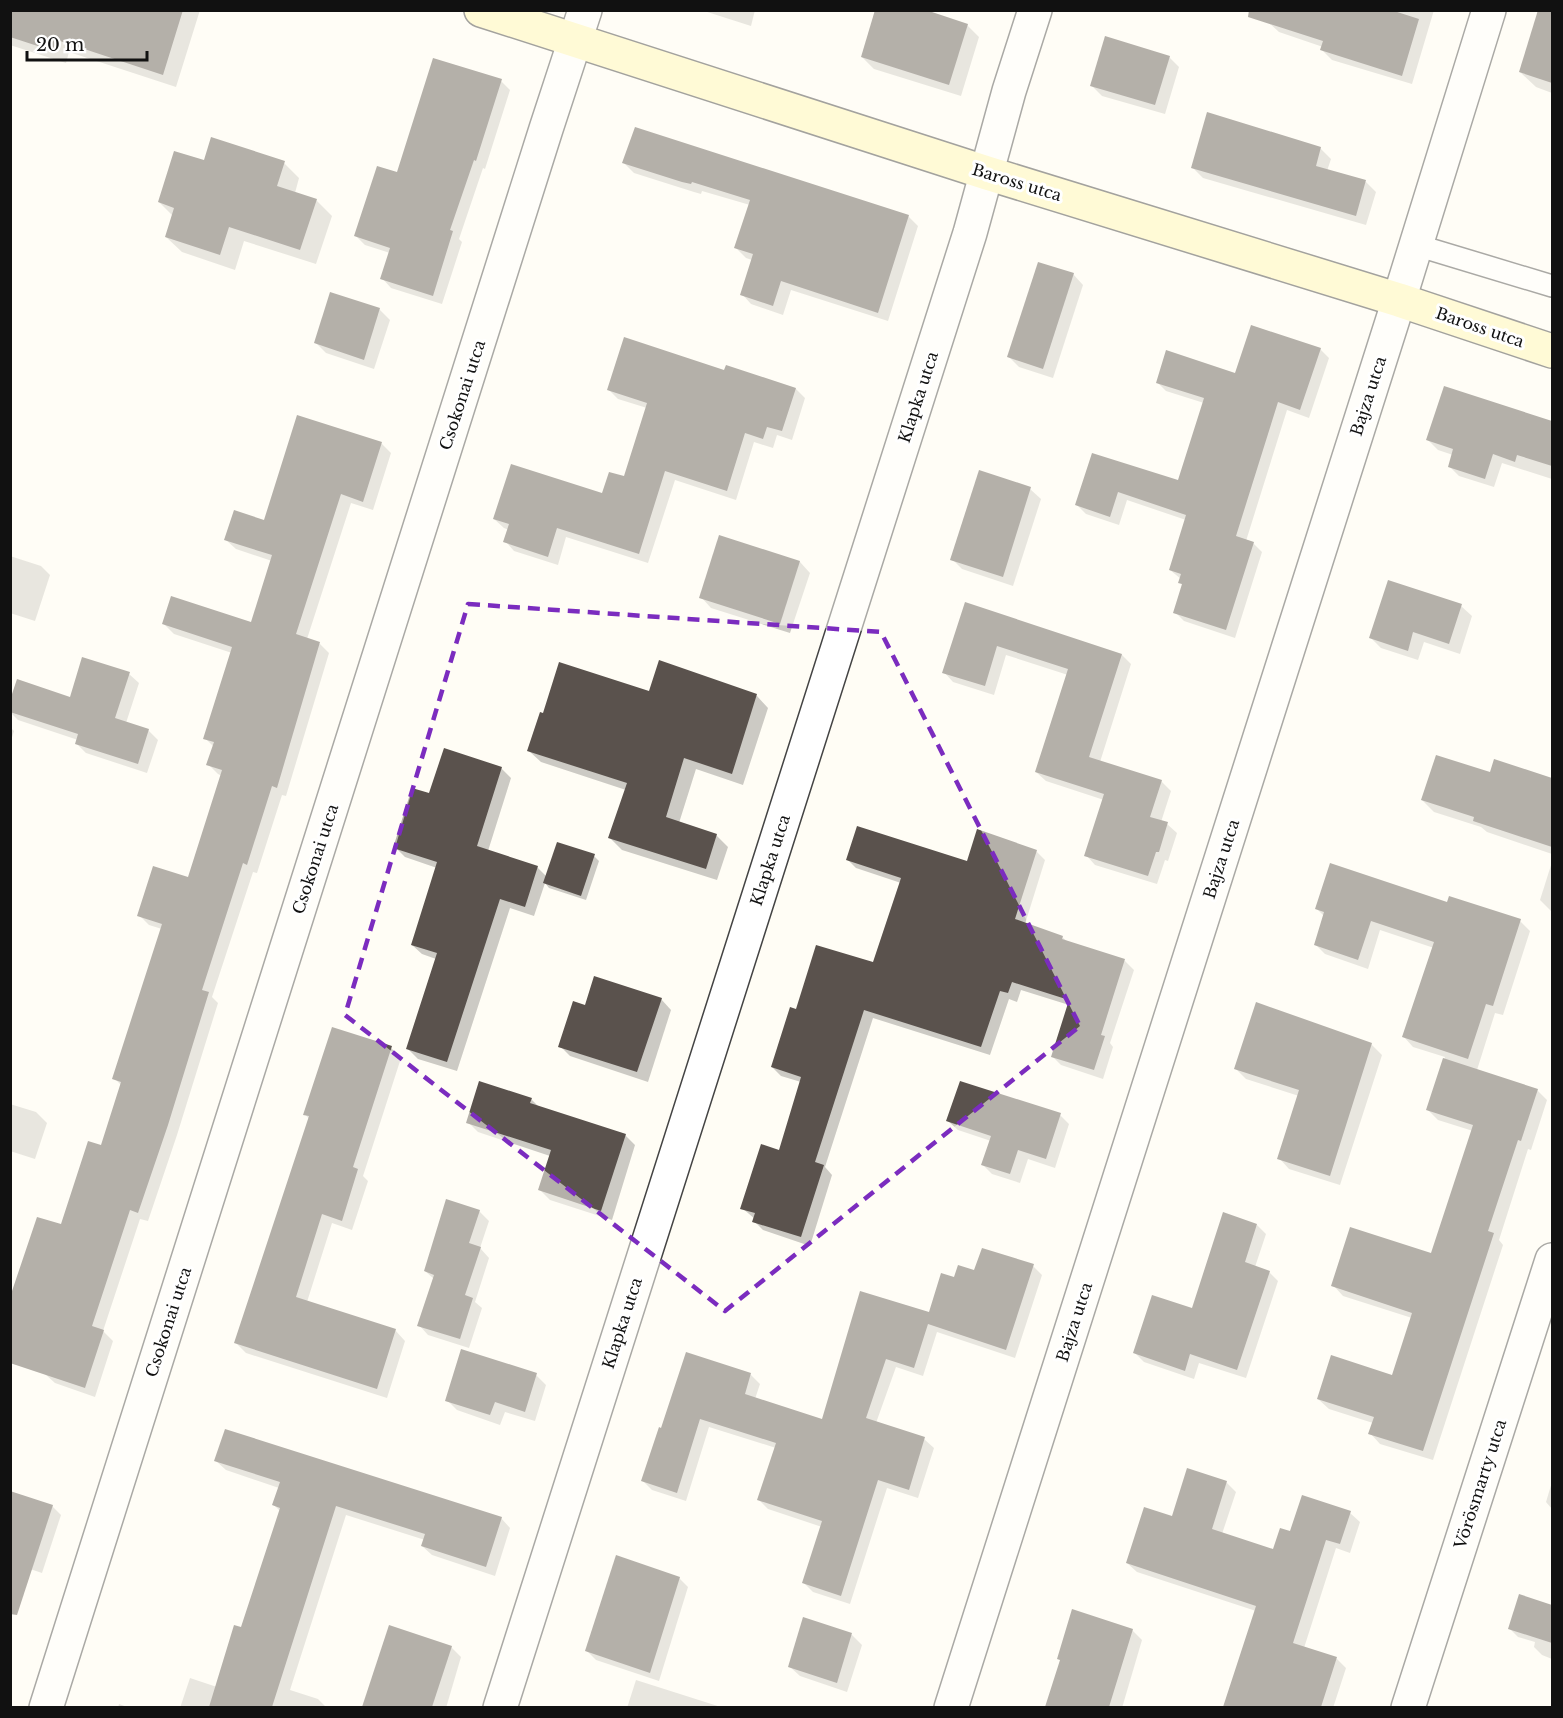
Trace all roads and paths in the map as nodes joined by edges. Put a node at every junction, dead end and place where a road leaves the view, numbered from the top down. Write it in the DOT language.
graph roads {
  1 [pos="481,10"];
  2 [pos="1035,10"];
  3 [pos="1489,10"];
  4 [pos="580,26"];
  5 [pos="987,173"];
  6 [pos="1416,245"];
  7 [pos="1552,286"];
  8 [pos="1399,300"];
  9 [pos="1552,351"];
  10 [pos="1552,1260"];
  11 [pos="46,1707"];
  12 [pos="500,1707"];
  13 [pos="951,1707"];
  14 [pos="1408,1707"];
  1 -- 4 [label="street, Baross utca"];
  2 -- 5 [label="street, Klapka utca"];
  3 -- 6 [label="street, Bajza utca"];
  4 -- 5 [label="street, Baross utca"];
  4 -- 11 [label="street, Csokonai utca"];
  5 -- 8 [label="street, Baross utca"];
  5 -- 12 [label="street, Klapka utca"];
  6 -- 7 [label="lane"];
  6 -- 8 [label="street, Bajza utca"];
  8 -- 9 [label="street, Baross utca"];
  8 -- 13 [label="street, Bajza utca"];
  10 -- 14 [label="street, Vörösmarty utca"];
}
